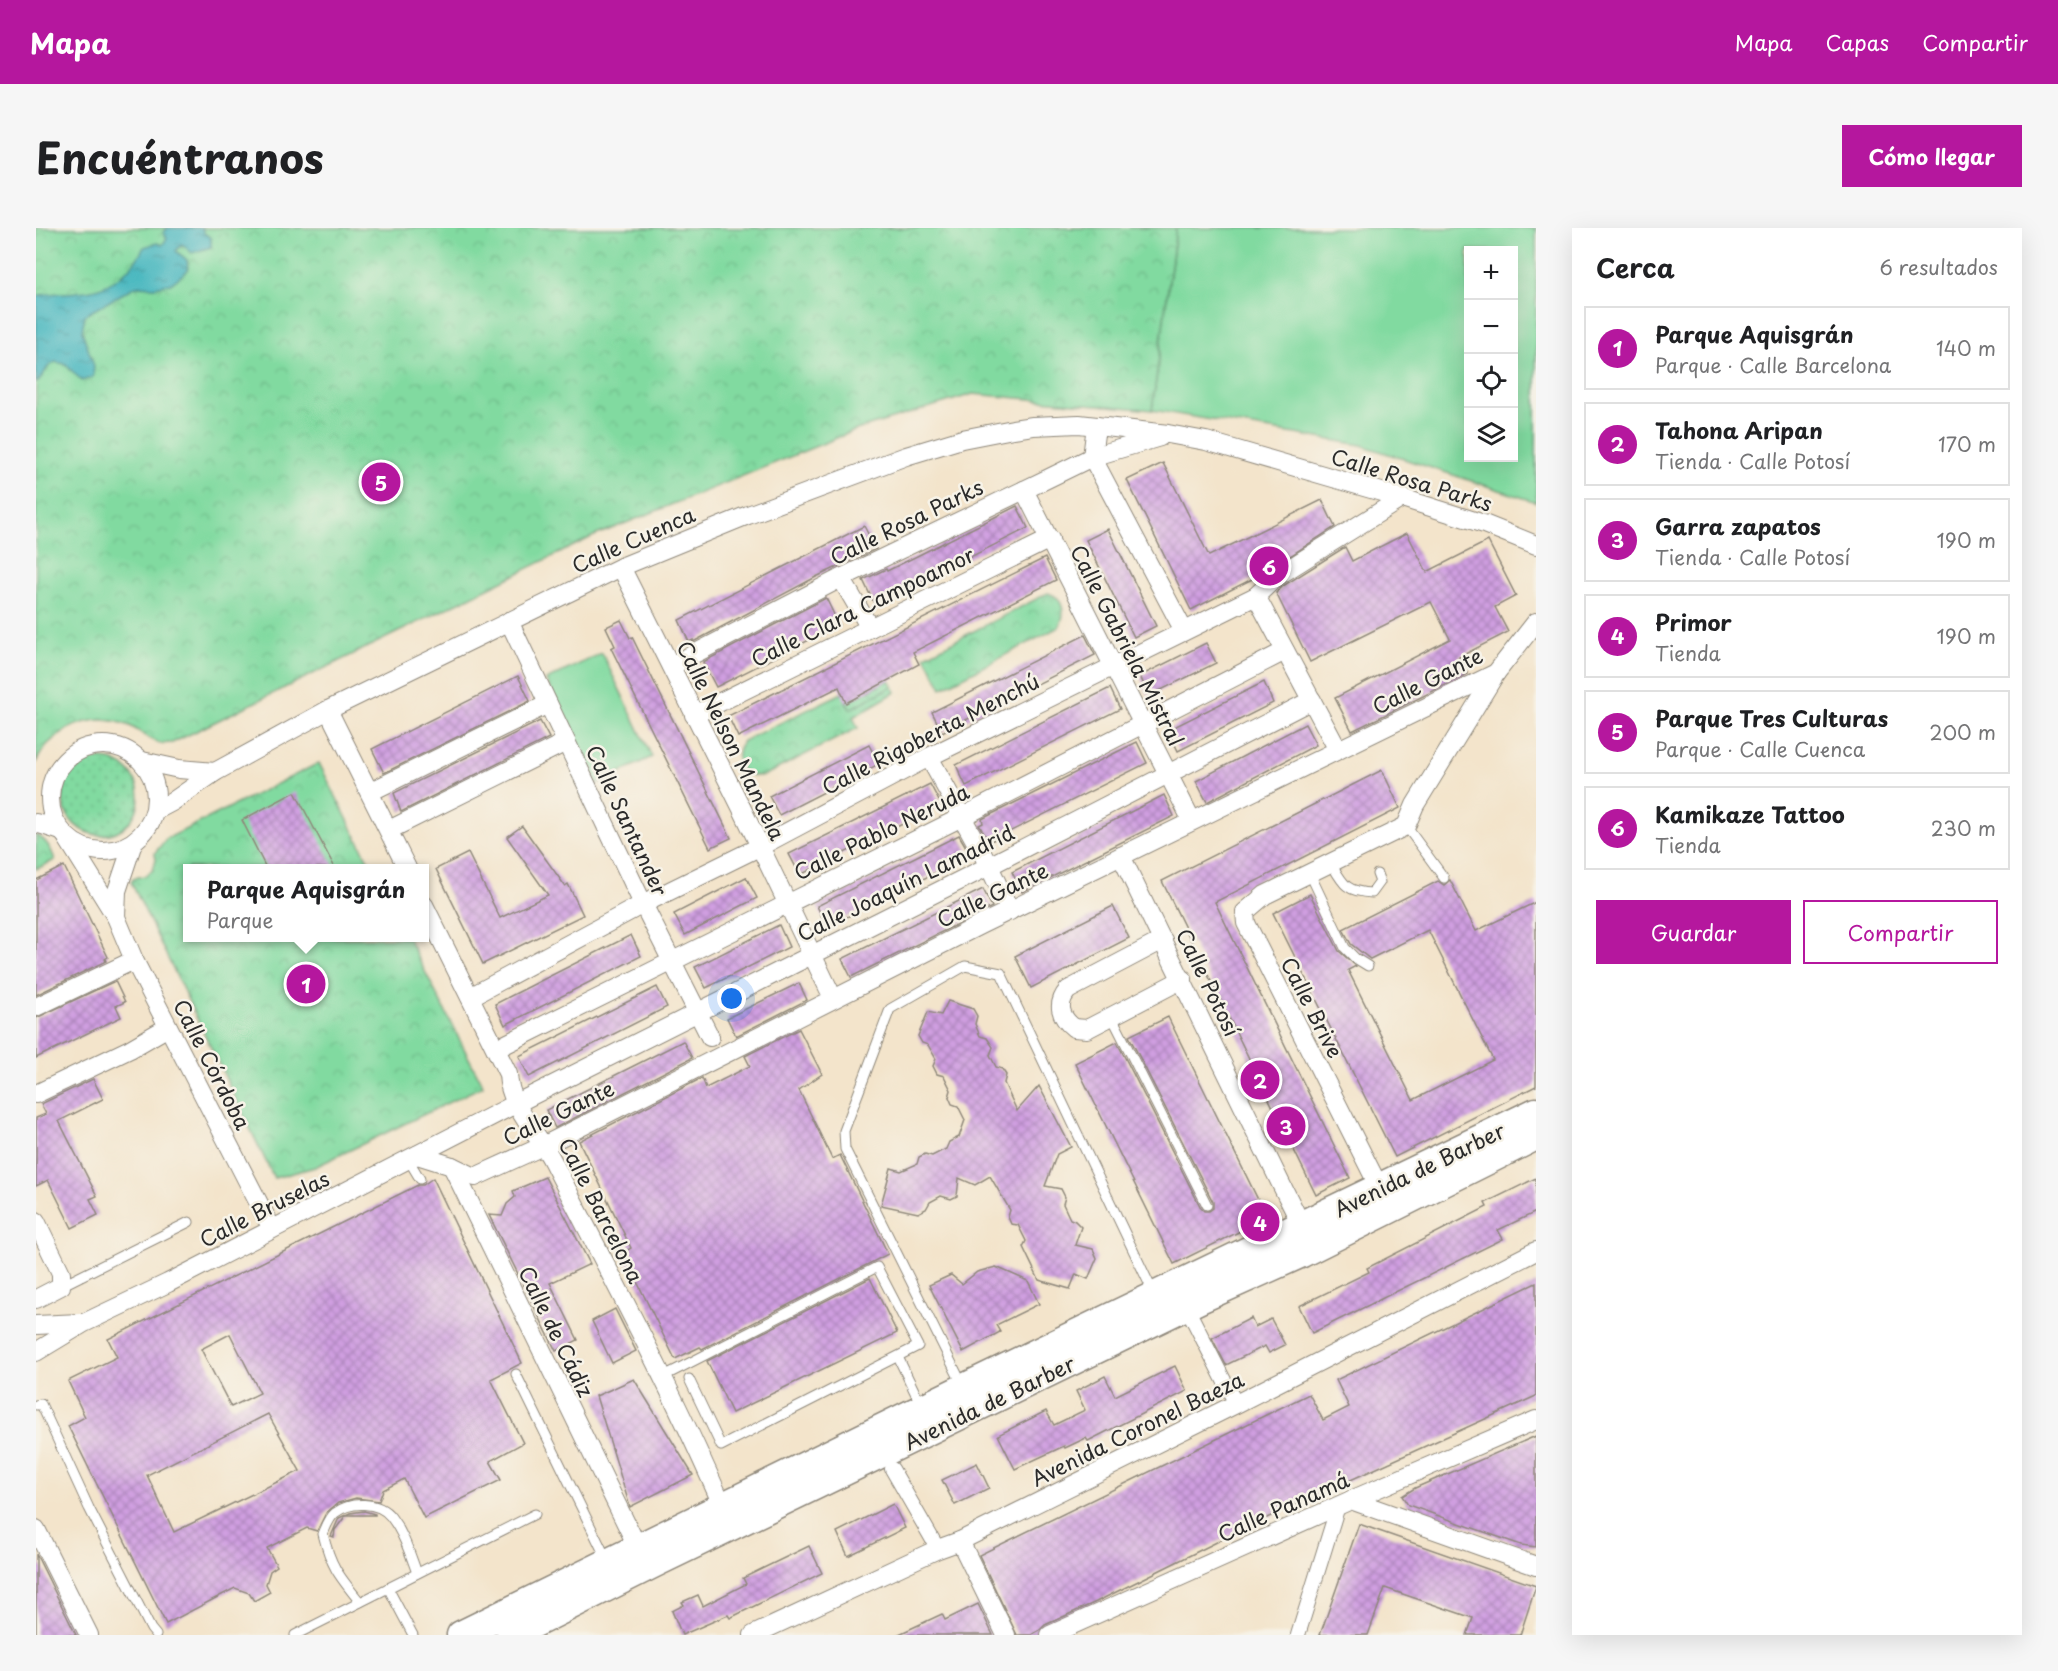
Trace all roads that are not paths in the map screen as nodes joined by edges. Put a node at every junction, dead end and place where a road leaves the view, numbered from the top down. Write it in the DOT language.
graph roads {
  1 [pos="1096,426"];
  2 [pos="1168,434"];
  3 [pos="1092,458"];
  4 [pos="1024,489"];
  5 [pos="1402,498"];
  6 [pos="1050,539"];
  7 [pos="1536,545"];
  8 [pos="621,567"];
  9 [pos="841,578"];
  10 [pos="1256,596"];
  11 [pos="509,621"];
  12 [pos="1536,622"];
  13 [pos="870,628"];
  14 [pos="1184,631"];
  15 [pos="1285,651"];
  16 [pos="671,666"];
  17 [pos="1114,666"];
  18 [pos="1496,673"];
  19 [pos="1312,700"];
  20 [pos="548,704"];
  21 [pos="328,710"];
  22 [pos="694,715"];
  23 [pos="1142,723"];
  24 [pos="566,742"];
  25 [pos="1338,750"];
  26 [pos="929,757"];
  27 [pos="142,760"];
  28 [pos="215,772"];
  29 [pos="1168,775"];
  30 [pos="43,790"];
  31 [pos="370,792"];
  32 [pos="155,811"];
  33 [pos="962,817"];
  34 [pos="1192,821"];
  35 [pos="36,823"];
  36 [pos="1406,826"];
  37 [pos="389,830"];
  38 [pos="64,834"];
  39 [pos="133,843"];
  40 [pos="759,847"];
  41 [pos="1121,856"];
  42 [pos="1331,863"];
  43 [pos="405,864"];
  44 [pos="988,866"];
  45 [pos="1310,874"];
  46 [pos="1377,874"];
  47 [pos="1444,878"];
  48 [pos="787,903"];
  49 [pos="642,904"];
  50 [pos="1010,911"];
  51 [pos="429,914"];
  52 [pos="116,917"];
  53 [pos="1163,940"];
  54 [pos="812,954"];
  55 [pos="134,960"];
  56 [pos="672,960"];
  57 [pos="1368,966"];
  58 [pos="1183,979"];
  59 [pos="470,997"];
  60 [pos="833,998"];
  61 [pos="36,1007"];
  62 [pos="697,1012"];
  63 [pos="1112,1017"];
  64 [pos="168,1026"];
  65 [pos="710,1037"];
  66 [pos="496,1049"];
  67 [pos="36,1094"];
  68 [pos="516,1103"];
  69 [pos="1536,1112"];
  70 [pos="463,1130"];
  71 [pos="1536,1136"];
  72 [pos="545,1145"];
  73 [pos="412,1157"];
  74 [pos="452,1166"];
  75 [pos="420,1179"];
  76 [pos="1381,1187"];
  77 [pos="1207,1205"];
  78 [pos="36,1221"];
  79 [pos="189,1222"];
  80 [pos="272,1229"];
  81 [pos="1312,1234"];
  82 [pos="1536,1251"];
  83 [pos="61,1286"];
  84 [pos="1155,1297"];
  85 [pos="36,1299"];
  86 [pos="1186,1306"];
  87 [pos="84,1323"];
  88 [pos="36,1325"];
  89 [pos="36,1352"];
  90 [pos="898,1357"];
  91 [pos="516,1374"];
  92 [pos="662,1377"];
  93 [pos="689,1379"];
  94 [pos="964,1388"];
  95 [pos="1236,1404"];
  96 [pos="36,1405"];
  97 [pos="923,1409"];
  98 [pos="1536,1420"];
  99 [pos="891,1469"];
  100 [pos="1345,1503"];
  101 [pos="723,1507"];
  102 [pos="535,1514"];
  103 [pos="36,1529"];
  104 [pos="960,1541"];
  105 [pos="938,1549"];
  106 [pos="647,1556"];
  107 [pos="608,1563"];
  108 [pos="1536,1566"];
  109 [pos="417,1573"];
  110 [pos="388,1588"];
  111 [pos="360,1602"];
  112 [pos="89,1635"];
  113 [pos="156,1635"];
  114 [pos="295,1635"];
  115 [pos="414,1635"];
  116 [pos="460,1635"];
  117 [pos="511,1635"];
  118 [pos="753,1635"];
  119 [pos="1006,1635"];
  120 [pos="1050,1635"];
  121 [pos="1298,1635"];
  1 -- 2 [label="street, Calle Rosa Parks"];
  1 -- 3 [label="street"];
  1 -- 8 [label="street, Calle Cuenca"];
  2 -- 3 [label="street, Calle Rosa Parks"];
  2 -- 5 [label="street, Calle Rosa Parks"];
  3 -- 4 [label="street, Calle Rosa Parks"];
  3 -- 14 [label="street"];
  4 -- 6 [label="street, Calle Gabriela Mistral"];
  4 -- 9 [label="street, Calle Rosa Parks"];
  5 -- 7 [label="street, Calle Rosa Parks"];
  5 -- 10 [label="street, Calle Rigoberta Menchú"];
  6 -- 13 [label="street, Calle Clara Campoamor"];
  6 -- 17 [label="street, Calle Gabriela Mistral"];
  8 -- 11 [label="street, Calle Cuenca"];
  8 -- 16 [label="street, Calle Nelson Mandela"];
  9 -- 13 [label="street"];
  9 -- 16 [label="street, Calle Rosa Parks"];
  10 -- 14 [label="street, Calle Rigoberta Menchú"];
  10 -- 15 [label="street"];
  11 -- 20 [label="street, Calle Santander"];
  11 -- 21 [label="street, Calle Cuenca"];
  12 -- 18 [label="street, Calle Gante"];
  13 -- 22 [label="street, Calle Clara Campoamor"];
  14 -- 17 [label="street, Calle Rigoberta Menchú"];
  15 -- 19 [label="street"];
  15 -- 23 [label="street, Calle Pablo Neruda"];
  16 -- 22 [label="street, Calle Nelson Mandela"];
  17 -- 23 [label="street, Calle Gabriela Mistral"];
  17 -- 26 [label="street, Calle Rigoberta Menchú"];
  18 -- 25 [label="street, Calle Gante"];
  18 -- 36 [label="street"];
  19 -- 25 [label="street"];
  19 -- 29 [label="street, Calle Joaquín Lamadrid"];
  20 -- 24 [label="street, Calle Santander"];
  20 -- 31 [label="street"];
  21 -- 28 [label="street, Calle Cuenca"];
  21 -- 31 [label="street"];
  22 -- 40 [label="street, Calle Nelson Mandela"];
  23 -- 29 [label="street, Calle Gabriela Mistral"];
  23 -- 33 [label="street, Calle Pablo Neruda"];
  24 -- 37 [label="street"];
  24 -- 49 [label="street, Calle Santander"];
  25 -- 34 [label="street, Calle Gante"];
  26 -- 33 [label="street"];
  26 -- 40 [label="street, Calle Rigoberta Menchú"];
  27 -- 28 [label="street"];
  27 -- 30 [label="street"];
  27 -- 32 [label="street"];
  28 -- 32 [label="street, Calle Cuenca"];
  29 -- 34 [label="street, Calle Gabriela Mistral"];
  29 -- 44 [label="street, Calle Joaquín Lamadrid"];
  30 -- 38 [label="street"];
  31 -- 37 [label="street"];
  32 -- 39 [label="street"];
  33 -- 44 [label="street"];
  33 -- 48 [label="street, Calle Pablo Neruda"];
  34 -- 41 [label="street, Calle Gante"];
  35 -- 38 [label="street"];
  36 -- 42 [label="street, Calle Brive"];
  36 -- 47 [label="lane"];
  37 -- 43 [label="street"];
  38 -- 39 [label="street"];
  38 -- 52 [label="street, Calle Córdoba"];
  39 -- 52 [label="street, Calle Córdoba"];
  40 -- 48 [label="street, Calle Nelson Mandela"];
  40 -- 49 [label="street, Calle Rigoberta Menchú"];
  41 -- 50 [label="street, Calle Gante"];
  41 -- 53 [label="street, Calle Potosí"];
  42 -- 45 [label="street, Calle Brive"];
  42 -- 46 [label="lane"];
  44 -- 50 [label="street"];
  44 -- 54 [label="street, Calle Joaquín Lamadrid"];
  45 -- 57 [label="lane"];
  45 -- 76 [label="street, Calle Brive"];
  48 -- 54 [label="street, Calle Nelson Mandela"];
  48 -- 56 [label="street, Calle Pablo Neruda"];
  49 -- 56 [label="street, Calle Santander"];
  49 -- 59 [label="street, Calle Rigoberta Menchú"];
  50 -- 60 [label="street, Calle Gante"];
  51 -- 59 [label="street, Calle Barcelona"];
  52 -- 55 [label="street, Calle Córdoba"];
  53 -- 58 [label="street, Calle Potosí"];
  53 -- 63 [label="street"];
  54 -- 60 [label="street, Calle Nelson Mandela"];
  54 -- 62 [label="street, Calle Joaquín Lamadrid"];
  55 -- 61 [label="street"];
  55 -- 64 [label="street, Calle Córdoba"];
  56 -- 62 [label="street, Calle Santander"];
  56 -- 66 [label="street, Calle Pablo Neruda"];
  58 -- 63 [label="street"];
  58 -- 81 [label="street, Calle Potosí"];
  59 -- 66 [label="street, Calle Barcelona"];
  60 -- 72 [label="street, Calle Gante"];
  62 -- 65 [label="street, Calle Santander"];
  62 -- 68 [label="street, Calle Joaquín Lamadrid"];
  63 -- 77 [label="lane"];
  64 -- 67 [label="street"];
  64 -- 80 [label="street, Calle Córdoba"];
  66 -- 68 [label="street, Calle Barcelona"];
  68 -- 70 [label="street, Calle Bruselas"];
  68 -- 72 [label="street, Calle Barcelona"];
  69 -- 76 [label="main road, Avenida de Barber"];
  70 -- 73 [label="street, Calle Bruselas"];
  70 -- 74 [label="street"];
  71 -- 81 [label="main road, Avenida de Barber"];
  72 -- 74 [label="street, Calle Gante"];
  72 -- 92 [label="street, Calle Barcelona"];
  73 -- 74 [label="street"];
  73 -- 75 [label="lane"];
  73 -- 80 [label="street, Calle Bruselas"];
  74 -- 106 [label="street, Calle de Cádiz"];
  76 -- 81 [label="main road, Avenida de Barber"];
  78 -- 83 [label="street"];
  79 -- 83 [label="lane"];
  80 -- 87 [label="street, Calle Bruselas"];
  81 -- 84 [label="main road, Avenida de Barber"];
  81 -- 86 [label="main road, Avenida de Barber"];
  82 -- 95 [label="street, Avenida Coronel Baeza"];
  83 -- 85 [label="street"];
  84 -- 94 [label="main road, Avenida de Barber"];
  84 -- 94 [label="lane"];
  86 -- 95 [label="street"];
  86 -- 106 [label="main road, Avenida de Barber"];
  87 -- 88 [label="street, Calle Bruselas"];
  87 -- 89 [label="street, Calle Bruselas"];
  90 -- 92 [label="lane"];
  90 -- 93 [label="lane"];
  90 -- 97 [label="lane"];
  91 -- 107 [label="lane"];
  92 -- 101 [label="street, Calle Barcelona"];
  94 -- 97 [label="main road, Avenida de Barber"];
  95 -- 104 [label="street, Avenida Coronel Baeza"];
  96 -- 113 [label="lane"];
  97 -- 101 [label="main road, Avenida de Barber"];
  98 -- 100 [label="street, Calle Panamá"];
  99 -- 105 [label="street"];
  100 -- 108 [label="street"];
  100 -- 120 [label="street, Calle Panamá"];
  100 -- 121 [label="street"];
  101 -- 106 [label="main road, Avenida de Barber"];
  102 -- 109 [label="lane"];
  103 -- 112 [label="street"];
  104 -- 105 [label="street, Avenida Coronel Baeza"];
  104 -- 119 [label="street"];
  105 -- 118 [label="street, Avenida Coronel Baeza"];
  106 -- 107 [label="main road, Avenida de Barber"];
  106 -- 117 [label="main road, Avenida de Barber"];
  107 -- 116 [label="main road, Avenida de Barber"];
  109 -- 110 [label="lane"];
  109 -- 111 [label="lane"];
  110 -- 111 [label="lane"];
  110 -- 115 [label="lane"];
  111 -- 114 [label="lane"];
}
